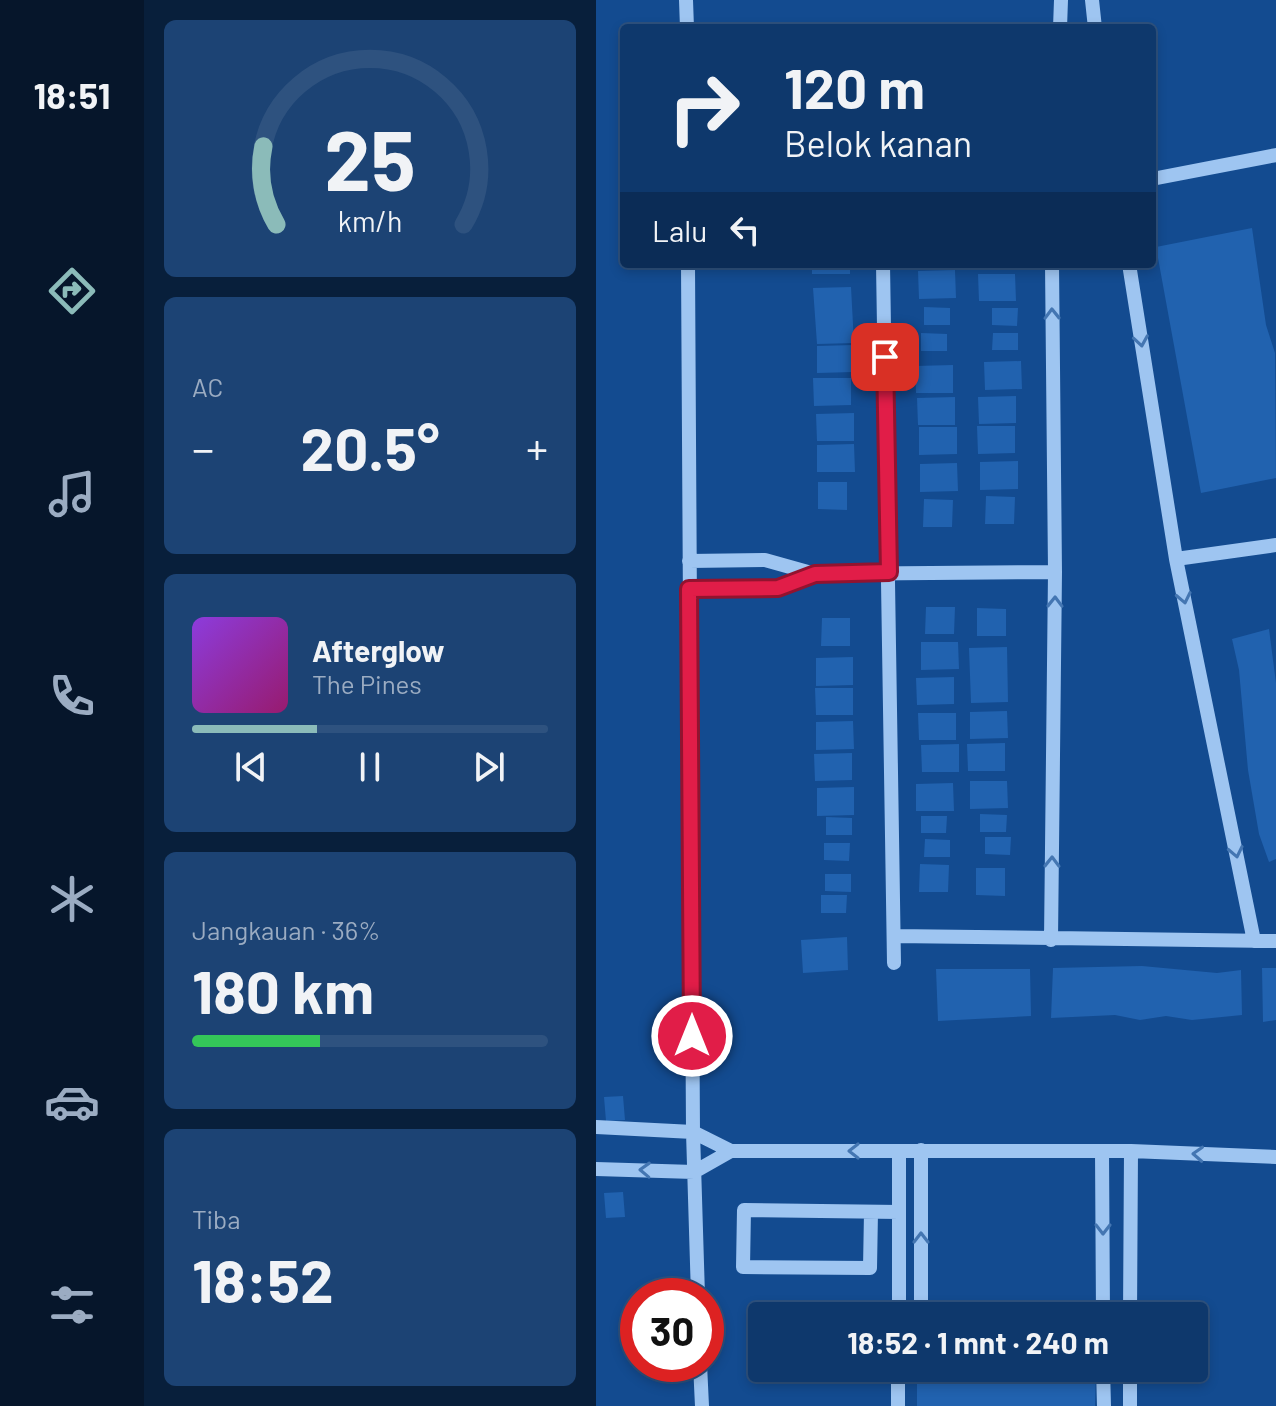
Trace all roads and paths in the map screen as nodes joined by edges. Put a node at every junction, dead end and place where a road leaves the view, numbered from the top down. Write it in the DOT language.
graph roads {
  1 [pos="686,0"];
  2 [pos="1062,0"];
  3 [pos="1092,0"];
  4 [pos="687,24"];
  5 [pos="1060,24"];
  6 [pos="1095,24"];
  7 [pos="1276,155"];
  8 [pos="1156,178"];
  9 [pos="688,268"];
  10 [pos="883,268"];
  11 [pos="1052,268"];
  12 [pos="1130,268"];
  13 [pos="1276,545"];
  14 [pos="1176,559"];
  15 [pos="689,561"];
  16 [pos="889,572"];
  17 [pos="1055,572"];
  18 [pos="815,574"];
  19 [pos="689,589"];
  20 [pos="894,936"];
  21 [pos="1051,940"];
  22 [pos="1254,941"];
  23 [pos="1276,941"];
  24 [pos="894,963"];
  25 [pos="596,1127"];
  26 [pos="693,1132"];
  27 [pos="921,1150"];
  28 [pos="731,1151"];
  29 [pos="899,1151"];
  30 [pos="1102,1151"];
  31 [pos="1131,1151"];
  32 [pos="1276,1157"];
  33 [pos="596,1169"];
  34 [pos="694,1172"];
  35 [pos="871,1212"];
  36 [pos="899,1212"];
  37 [pos="697,1278"];
  38 [pos="899,1302"];
  39 [pos="921,1302"];
  40 [pos="1103,1302"];
  41 [pos="1130,1302"];
  42 [pos="701,1382"];
  43 [pos="898,1382"];
  44 [pos="1103,1382"];
  45 [pos="1130,1382"];
  46 [pos="702,1406"];
  47 [pos="898,1406"];
  48 [pos="1104,1406"];
  49 [pos="1130,1406"];
  1 -- 4 [label="street"];
  2 -- 5 [label="street"];
  3 -- 6 [label="street"];
  7 -- 8 [label="street"];
  9 -- 15 [label="street"];
  10 -- 16 [label="street"];
  17 -- 11 [label="street, one-way"];
  12 -- 14 [label="street, one-way"];
  13 -- 14 [label="street"];
  14 -- 22 [label="street, one-way"];
  15 -- 18 [label="street"];
  15 -- 19 [label="street"];
  16 -- 17 [label="street"];
  16 -- 18 [label="street"];
  16 -- 20 [label="street"];
  21 -- 17 [label="street, one-way"];
  18 -- 19 [label="street"];
  19 -- 26 [label="street"];
  20 -- 21 [label="street"];
  20 -- 24 [label="street"];
  21 -- 22 [label="street"];
  22 -- 23 [label="street"];
  25 -- 26 [label="street"];
  26 -- 28 [label="street"];
  26 -- 34 [label="street"];
  27 -- 29 [label="street"];
  27 -- 30 [label="street"];
  39 -- 27 [label="street, one-way"];
  29 -- 28 [label="street, one-way"];
  28 -- 34 [label="street"];
  29 -- 36 [label="street"];
  30 -- 31 [label="street"];
  30 -- 40 [label="street, one-way"];
  32 -- 31 [label="street, one-way"];
  31 -- 41 [label="street"];
  34 -- 33 [label="street, one-way"];
  34 -- 37 [label="street"];
  35 -- 35 [label="street"];
  35 -- 36 [label="street"];
  36 -- 38 [label="street"];
  42 -- 46 [label="street"];
  43 -- 47 [label="street"];
  44 -- 48 [label="street"];
  45 -- 49 [label="street"];
}
